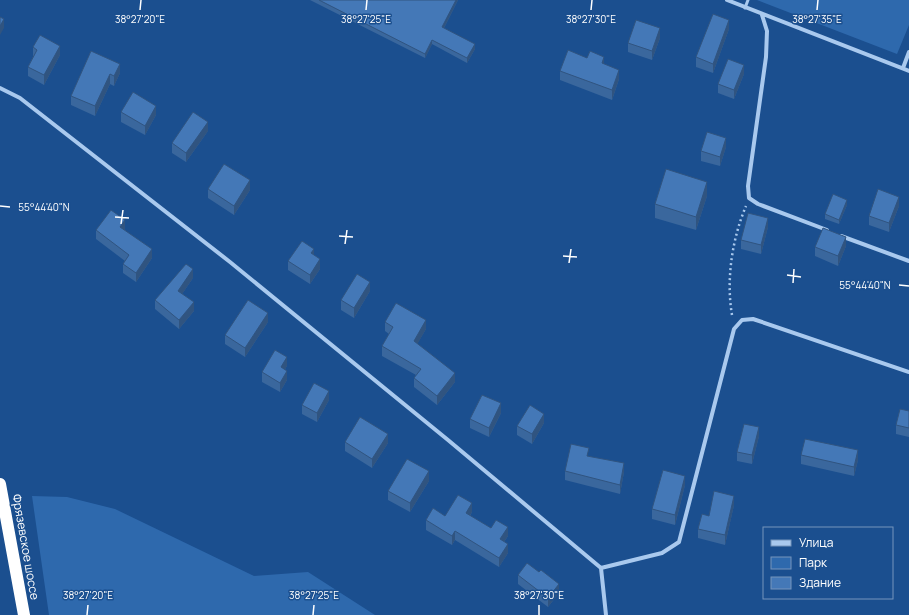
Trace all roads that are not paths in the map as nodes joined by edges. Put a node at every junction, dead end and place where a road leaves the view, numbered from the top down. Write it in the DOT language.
graph roads {
  1 [pos="727,0"];
  2 [pos="748,0"];
  3 [pos="745,8"];
  4 [pos="762,15"];
  5 [pos="909,52"];
  6 [pos="902,68"];
  7 [pos="909,70"];
  8 [pos="0,88"];
  9 [pos="830,232"];
  10 [pos="837,234"];
  11 [pos="909,261"];
  12 [pos="909,372"];
  13 [pos="0,484"];
  14 [pos="601,568"];
  15 [pos="24,615"];
  16 [pos="606,615"];
  1 -- 3 [label="street"];
  2 -- 3 [label="lane"];
  3 -- 4 [label="street"];
  4 -- 6 [label="street"];
  4 -- 9 [label="street"];
  5 -- 6 [label="street"];
  6 -- 7 [label="street"];
  8 -- 14 [label="street"];
  10 -- 11 [label="street"];
  12 -- 14 [label="street"];
  13 -- 15 [label="highway, Фрязевское шоссе"];
  14 -- 16 [label="street"];
}
